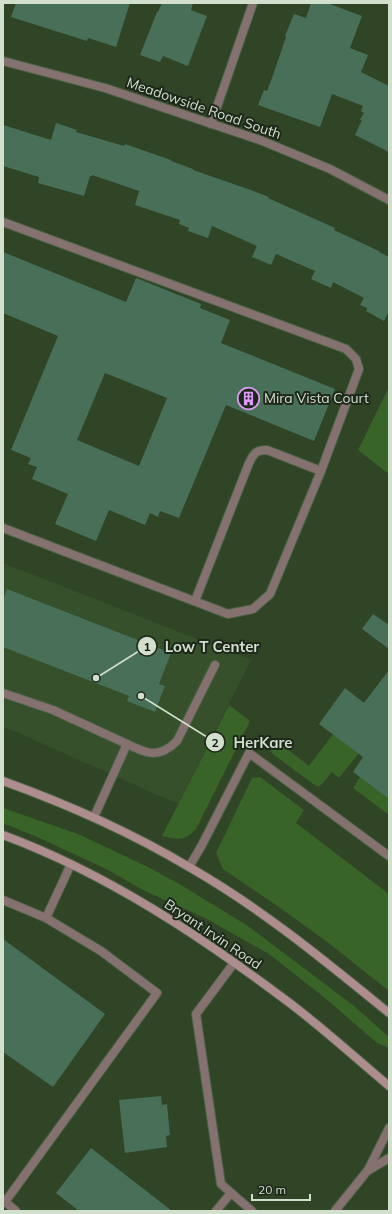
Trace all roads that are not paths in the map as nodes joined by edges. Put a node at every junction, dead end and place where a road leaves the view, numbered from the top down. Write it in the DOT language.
graph roads {
  1 [pos="253,3"];
  2 [pos="3,61"];
  3 [pos="211,124"];
  4 [pos="389,200"];
  5 [pos="3,222"];
  6 [pos="321,472"];
  7 [pos="3,528"];
  8 [pos="195,601"];
  9 [pos="215,665"];
  10 [pos="3,693"];
  11 [pos="127,744"];
  12 [pos="3,780"];
  13 [pos="94,817"];
  14 [pos="3,835"];
  15 [pos="389,856"];
  16 [pos="71,864"];
  17 [pos="189,866"];
  18 [pos="3,900"];
  19 [pos="46,918"];
  20 [pos="234,963"];
  21 [pos="389,1013"];
  22 [pos="389,1086"];
  23 [pos="389,1128"];
  24 [pos="389,1158"];
  25 [pos="368,1170"];
  26 [pos="231,1193"];
  27 [pos="4,1201"];
  28 [pos="16,1211"];
  29 [pos="216,1211"];
  30 [pos="252,1211"];
  31 [pos="335,1211"];
  1 -- 3 [label="street"];
  2 -- 3 [label="street, Meadowside Road South"];
  3 -- 4 [label="street, Meadowside Road South"];
  5 -- 6 [label="street"];
  6 -- 8 [label="street"];
  6 -- 8 [label="street"];
  7 -- 8 [label="street"];
  9 -- 11 [label="street"];
  10 -- 11 [label="street"];
  11 -- 13 [label="street"];
  12 -- 13 [label="main road"];
  13 -- 17 [label="main road"];
  14 -- 16 [label="main road, Bryant Irvin Road"];
  15 -- 17 [label="street"];
  16 -- 19 [label="street"];
  16 -- 20 [label="main road, Bryant Irvin Road"];
  17 -- 21 [label="main road"];
  18 -- 19 [label="street"];
  19 -- 27 [label="street"];
  20 -- 22 [label="main road, Bryant Irvin Road"];
  20 -- 26 [label="street"];
  23 -- 25 [label="street"];
  24 -- 25 [label="street"];
  25 -- 31 [label="street"];
  26 -- 29 [label="street"];
  26 -- 30 [label="street"];
  27 -- 28 [label="street"];
}
